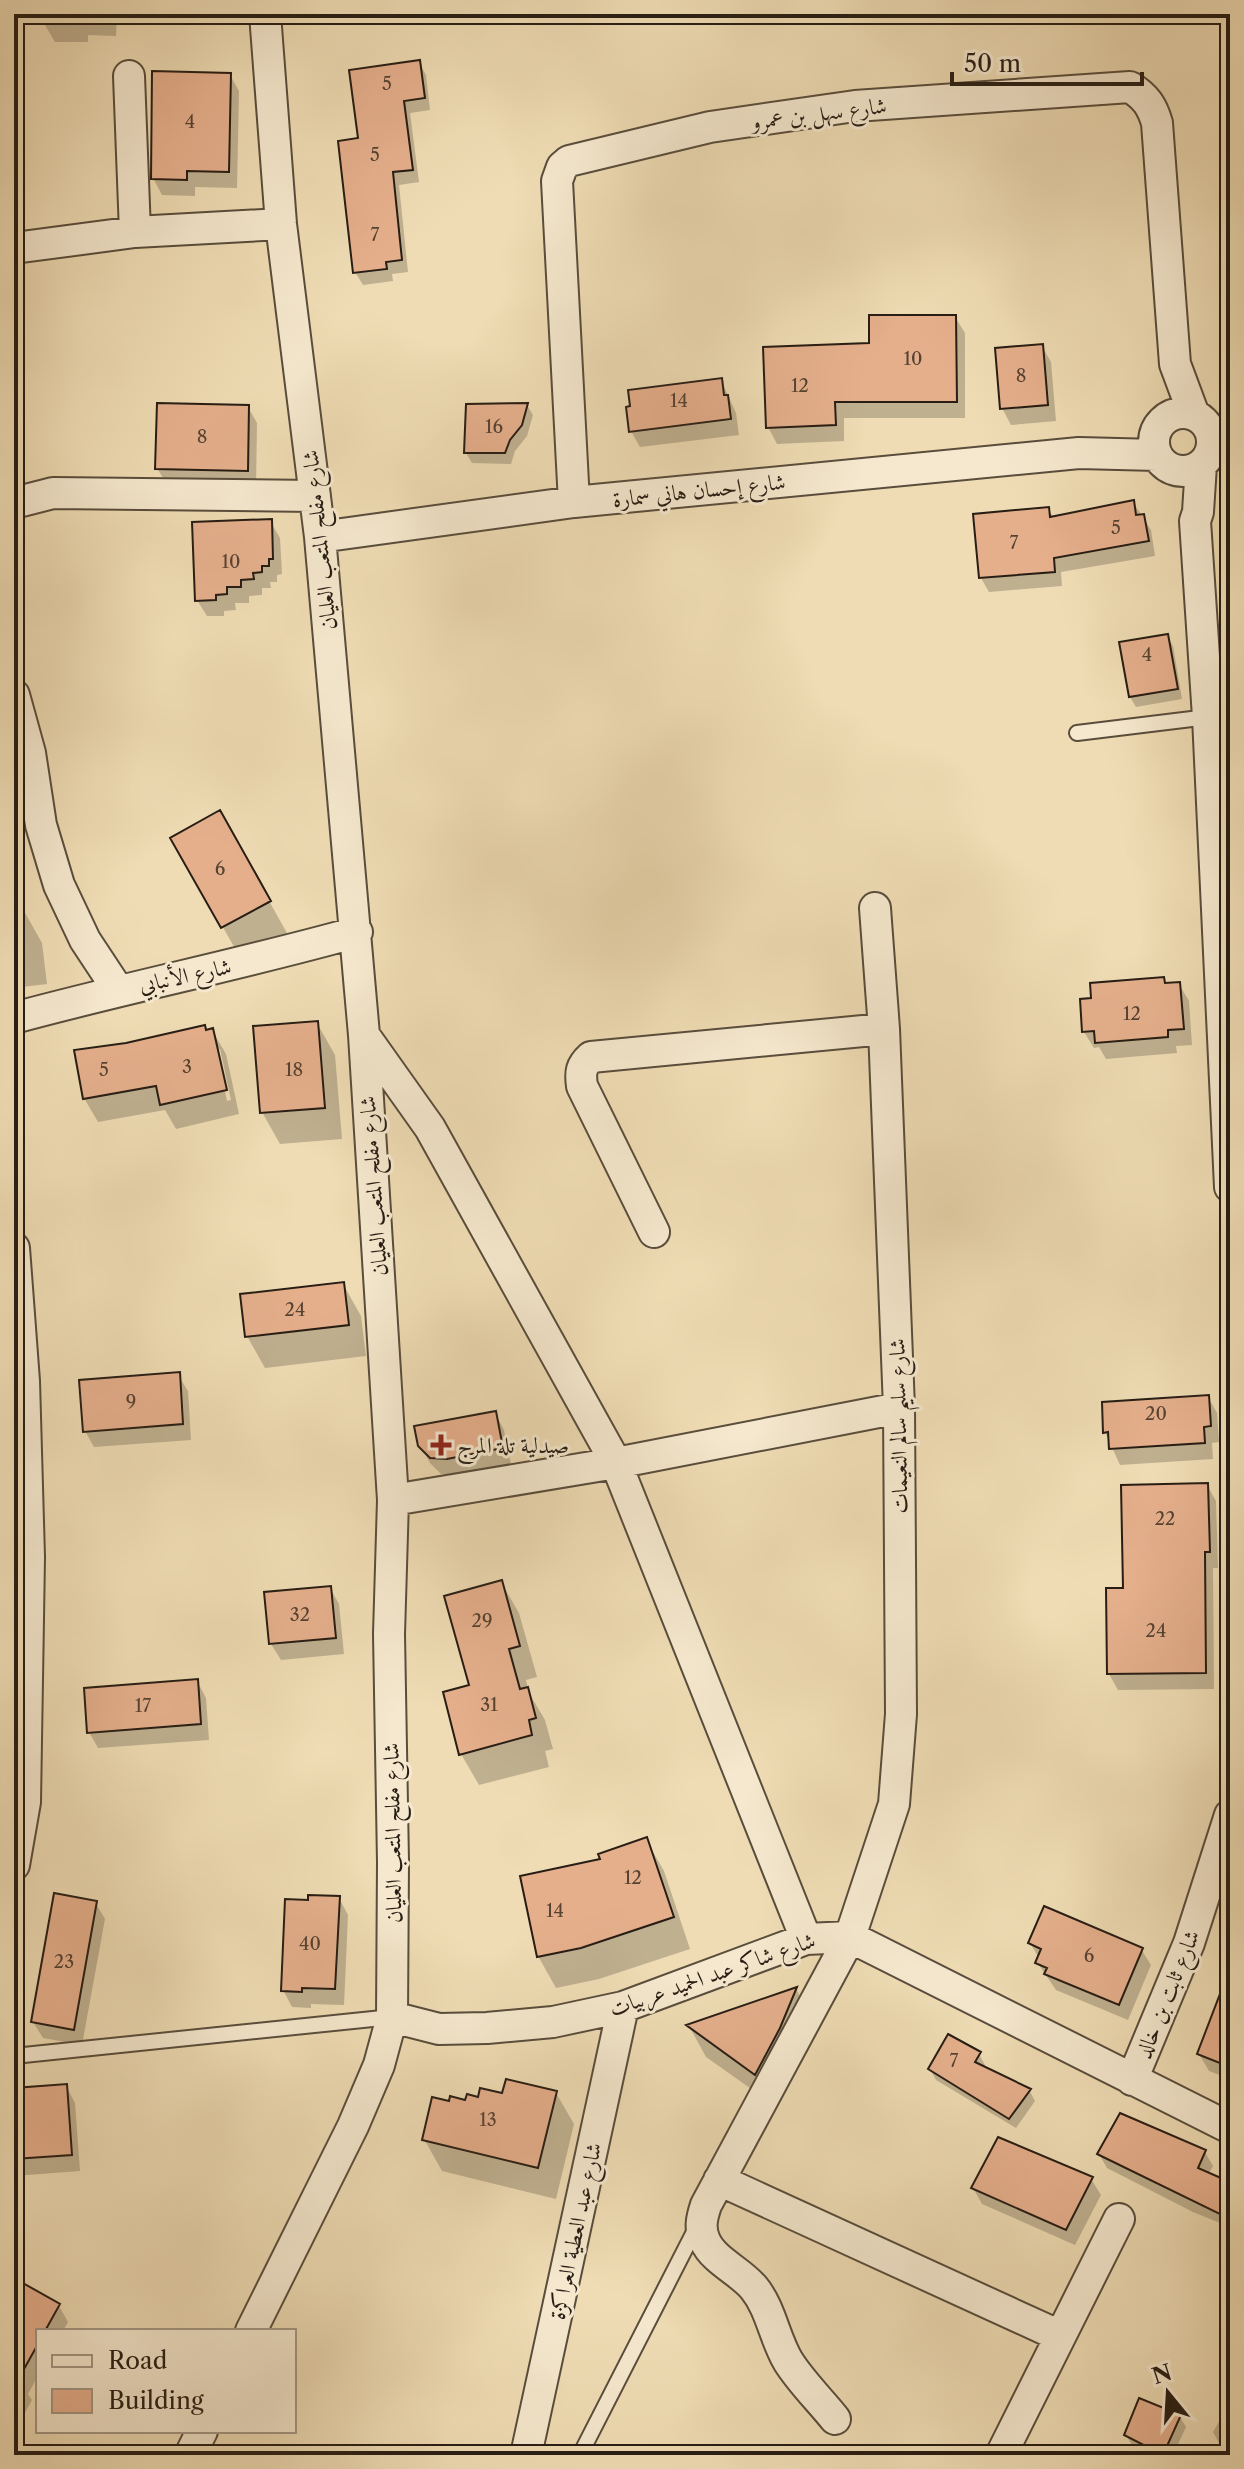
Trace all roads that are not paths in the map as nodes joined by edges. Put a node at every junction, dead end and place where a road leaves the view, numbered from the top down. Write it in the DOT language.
graph roads {
  1 [pos="265,14"];
  2 [pos="129,76"];
  3 [pos="281,224"];
  4 [pos="135,232"];
  5 [pos="14,248"];
  6 [pos="1191,441"];
  7 [pos="315,496"];
  8 [pos="574,502"];
  9 [pos="14,503"];
  10 [pos="320,537"];
  11 [pos="14,695"];
  12 [pos="1208,717"];
  13 [pos="1077,733"];
  14 [pos="875,908"];
  15 [pos="357,932"];
  16 [pos="118,990"];
  17 [pos="14,1018"];
  18 [pos="884,1029"];
  19 [pos="364,1035"];
  20 [pos="1230,1187"];
  21 [pos="654,1232"];
  22 [pos="14,1248"];
  23 [pos="19,1382"];
  24 [pos="899,1408"];
  25 [pos="616,1463"];
  26 [pos="393,1500"];
  27 [pos="1230,1815"];
  28 [pos="14,1865"];
  29 [pos="850,1937"];
  30 [pos="806,1939"];
  31 [pos="623,2007"];
  32 [pos="392,2017"];
  33 [pos="14,2056"];
  34 [pos="1132,2080"];
  35 [pos="1230,2128"];
  36 [pos="719,2180"];
  37 [pos="702,2217"];
  38 [pos="1119,2219"];
  39 [pos="252,2329"];
  40 [pos="1060,2336"];
  41 [pos="835,2419"];
  42 [pos="201,2433"];
  43 [pos="190,2455"];
  44 [pos="526,2455"];
  45 [pos="580,2455"];
  46 [pos="1001,2455"];
  1 -- 3 [label="street, شارع مفلح المتعب العليان"];
  2 -- 4 [label="street"];
  3 -- 4 [label="street"];
  3 -- 7 [label="street, شارع مفلح المتعب العليان"];
  4 -- 5 [label="street"];
  6 -- 8 [label="street, شارع إحسان هاني سمارة"];
  6 -- 8 [label="street, شارع سهل بن عمرو"];
  6 -- 12 [label="street"];
  7 -- 9 [label="street"];
  7 -- 10 [label="street, شارع مفلح المتعب العليان"];
  8 -- 10 [label="street, شارع إحسان هاني سمارة"];
  10 -- 15 [label="street, شارع مفلح المتعب العليان"];
  11 -- 16 [label="street"];
  12 -- 13 [label="lane"];
  12 -- 20 [label="street"];
  14 -- 18 [label="street, شارع سليم سالم النعيمات"];
  15 -- 16 [label="street, شارع الأنبابي"];
  15 -- 19 [label="street, شارع مفلح المتعب العليان"];
  16 -- 17 [label="street, شارع الأنبابي"];
  18 -- 21 [label="street"];
  18 -- 24 [label="street, شارع سليم سالم النعيمات"];
  19 -- 25 [label="street"];
  19 -- 26 [label="street, شارع مفلح المتعب العليان"];
  22 -- 23 [label="street"];
  23 -- 28 [label="street"];
  24 -- 25 [label="street"];
  24 -- 29 [label="street, شارع سليم سالم النعيمات"];
  25 -- 26 [label="street"];
  25 -- 30 [label="street"];
  26 -- 32 [label="street, شارع مفلح المتعب العليان"];
  27 -- 34 [label="street, شارع ثابت بن خالد"];
  29 -- 30 [label="street, شارع شاكر عبد الحميد عربيات"];
  29 -- 34 [label="street, شارع شاكر عبد الحميد عربيات"];
  29 -- 36 [label="street, شارع سليم سالم النعيمات"];
  30 -- 31 [label="street, شارع شاكر عبد الحميد عربيات"];
  31 -- 32 [label="street, شارع شاكر عبد الحميد عربيات"];
  31 -- 44 [label="street, شارع عبد العطية العراكزة"];
  32 -- 33 [label="lane"];
  32 -- 39 [label="street, شارع مفلح المتعب العليان"];
  34 -- 35 [label="street, شارع شاكر عبد الحميد عربيات"];
  36 -- 37 [label="street, شارع سليم سالم النعيمات"];
  36 -- 40 [label="street"];
  37 -- 41 [label="street"];
  37 -- 45 [label="lane"];
  38 -- 40 [label="street"];
  40 -- 46 [label="street"];
  42 -- 43 [label="street"];
}
